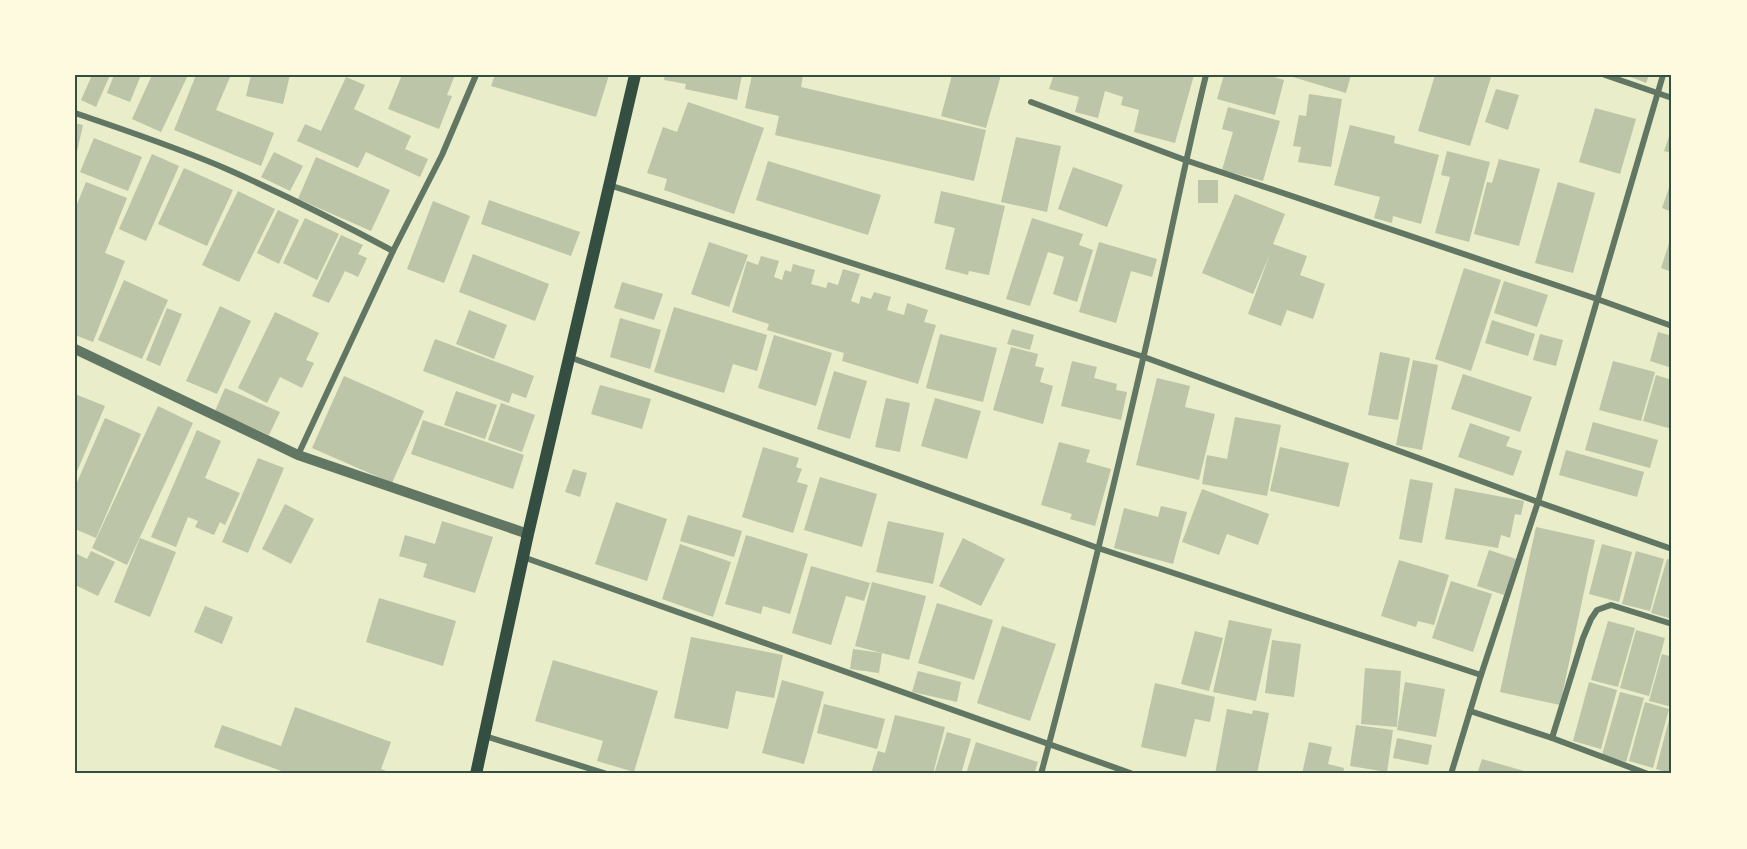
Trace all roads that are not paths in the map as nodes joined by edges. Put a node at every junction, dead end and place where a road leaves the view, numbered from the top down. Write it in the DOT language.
graph roads {
  1 [pos="476,75"];
  2 [pos="635,75"];
  3 [pos="1206,75"];
  4 [pos="1605,75"];
  5 [pos="1663,75"];
  6 [pos="1657,93"];
  7 [pos="1672,98"];
  8 [pos="1031,102"];
  9 [pos="75,113"];
  10 [pos="1185,160"];
  11 [pos="608,185"];
  12 [pos="393,251"];
  13 [pos="1597,299"];
  14 [pos="1672,326"];
  15 [pos="75,349"];
  16 [pos="568,357"];
  17 [pos="1144,357"];
  18 [pos="298,455"];
  19 [pos="1538,502"];
  20 [pos="528,534"];
  21 [pos="1098,548"];
  22 [pos="1672,549"];
  23 [pos="523,557"];
  24 [pos="1672,624"];
  25 [pos="1481,675"];
  26 [pos="1470,711"];
  27 [pos="486,735"];
  28 [pos="1552,738"];
  29 [pos="1049,745"];
  30 [pos="476,774"];
  31 [pos="607,774"];
  32 [pos="1041,774"];
  33 [pos="1133,774"];
  34 [pos="1451,774"];
  35 [pos="1648,774"];
  1 -- 12 [label="street"];
  2 -- 11 [label="main road"];
  3 -- 10 [label="street"];
  4 -- 6 [label="street"];
  5 -- 6 [label="street"];
  6 -- 7 [label="street"];
  6 -- 13 [label="street"];
  8 -- 10 [label="street"];
  9 -- 12 [label="street"];
  10 -- 13 [label="street"];
  10 -- 17 [label="street"];
  11 -- 16 [label="main road"];
  11 -- 17 [label="street"];
  12 -- 18 [label="street"];
  13 -- 14 [label="street"];
  13 -- 19 [label="street"];
  15 -- 18 [label="street"];
  16 -- 20 [label="main road"];
  16 -- 21 [label="street"];
  17 -- 19 [label="street"];
  17 -- 21 [label="street"];
  18 -- 20 [label="street"];
  19 -- 22 [label="street"];
  19 -- 25 [label="street"];
  20 -- 23 [label="main road"];
  21 -- 25 [label="street"];
  21 -- 29 [label="street"];
  23 -- 27 [label="main road"];
  23 -- 29 [label="street"];
  24 -- 28 [label="street"];
  25 -- 26 [label="street"];
  26 -- 28 [label="street"];
  26 -- 34 [label="street"];
  27 -- 30 [label="main road"];
  27 -- 31 [label="street"];
  28 -- 35 [label="street"];
  29 -- 32 [label="street"];
  29 -- 33 [label="street"];
}
